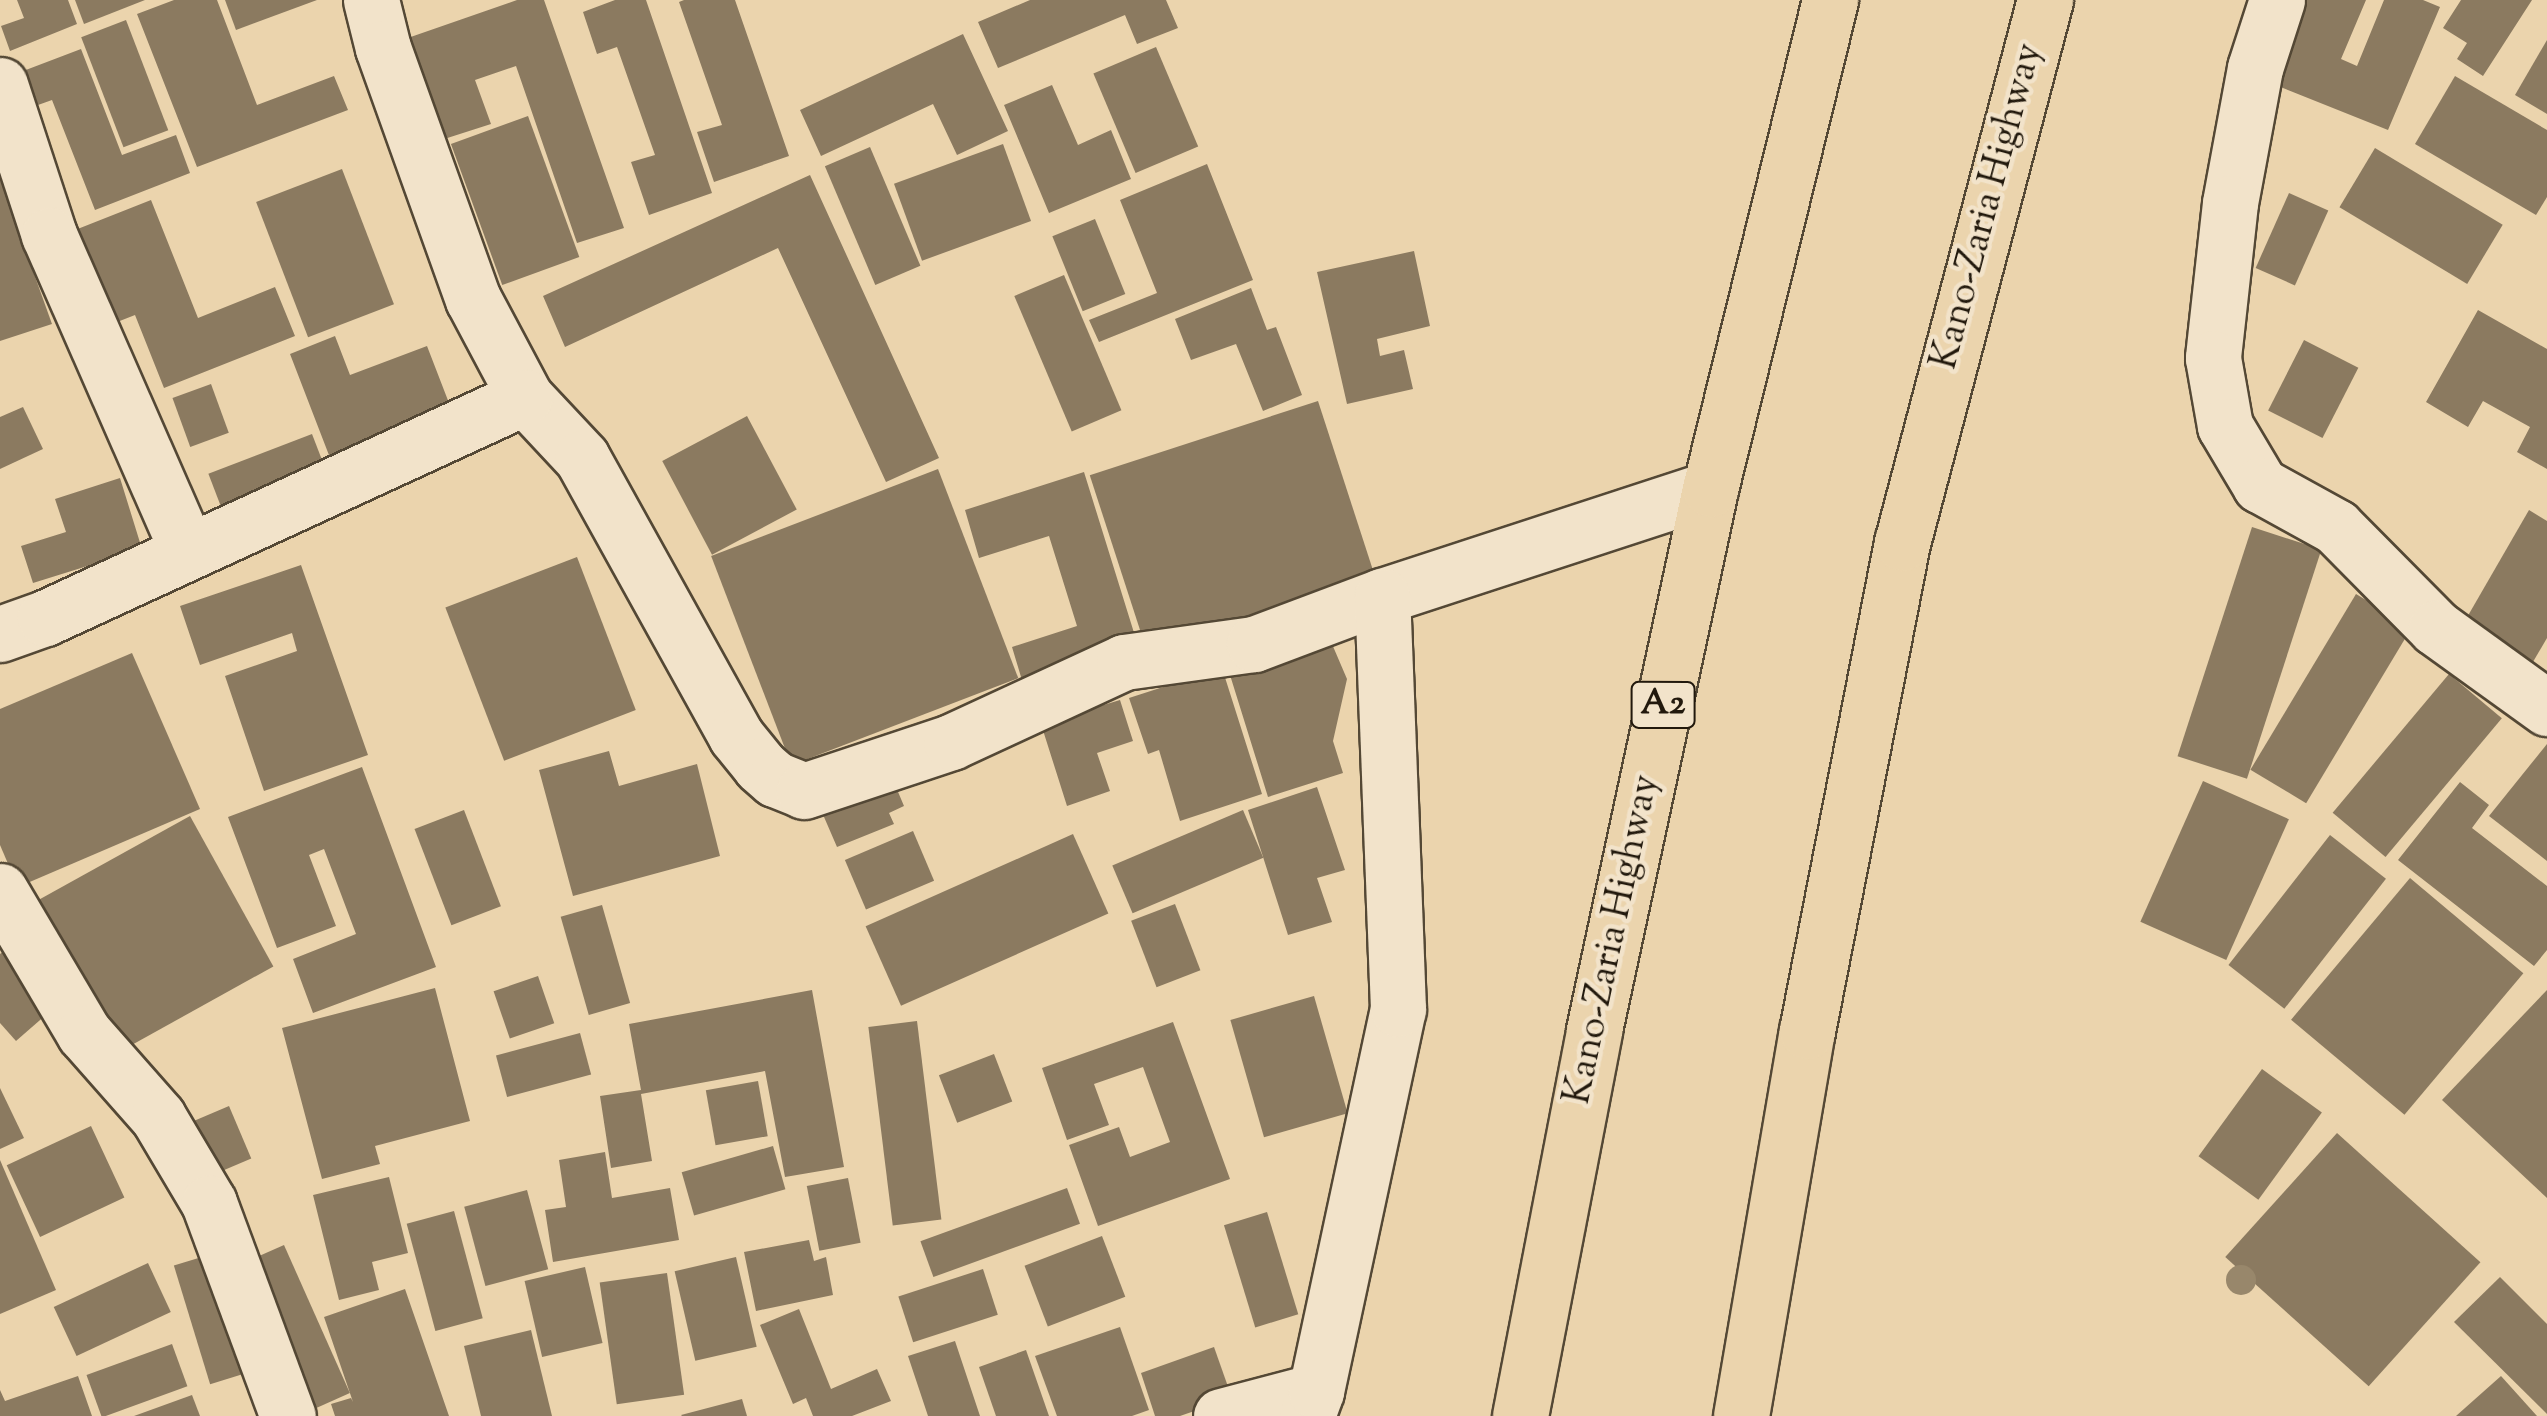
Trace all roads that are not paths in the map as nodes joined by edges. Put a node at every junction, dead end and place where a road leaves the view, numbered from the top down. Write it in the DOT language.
graph roads {
  1 [pos="371,0"];
  2 [pos="1830,0"];
  3 [pos="2045,0"];
  4 [pos="2277,0"];
  5 [pos="0,84"];
  6 [pos="526,396"];
  7 [pos="1710,489"];
  8 [pos="187,549"];
  9 [pos="1382,596"];
  10 [pos="0,634"];
  11 [pos="2547,708"];
  12 [pos="0,891"];
  13 [pos="1311,1404"];
  14 [pos="288,1416"];
  15 [pos="1221,1416"];
  16 [pos="1520,1416"];
  17 [pos="1741,1416"];
  1 -- 6 [label="street"];
  2 -- 7 [label="highway, Kano-Zaria Highway / A2"];
  3 -- 17 [label="highway, Kano-Zaria Highway"];
  4 -- 11 [label="street"];
  5 -- 8 [label="street"];
  6 -- 8 [label="street"];
  6 -- 9 [label="street"];
  7 -- 9 [label="street"];
  7 -- 16 [label="highway, Kano-Zaria Highway / A2"];
  8 -- 10 [label="street"];
  9 -- 13 [label="street"];
  12 -- 14 [label="street"];
  13 -- 15 [label="street"];
}
